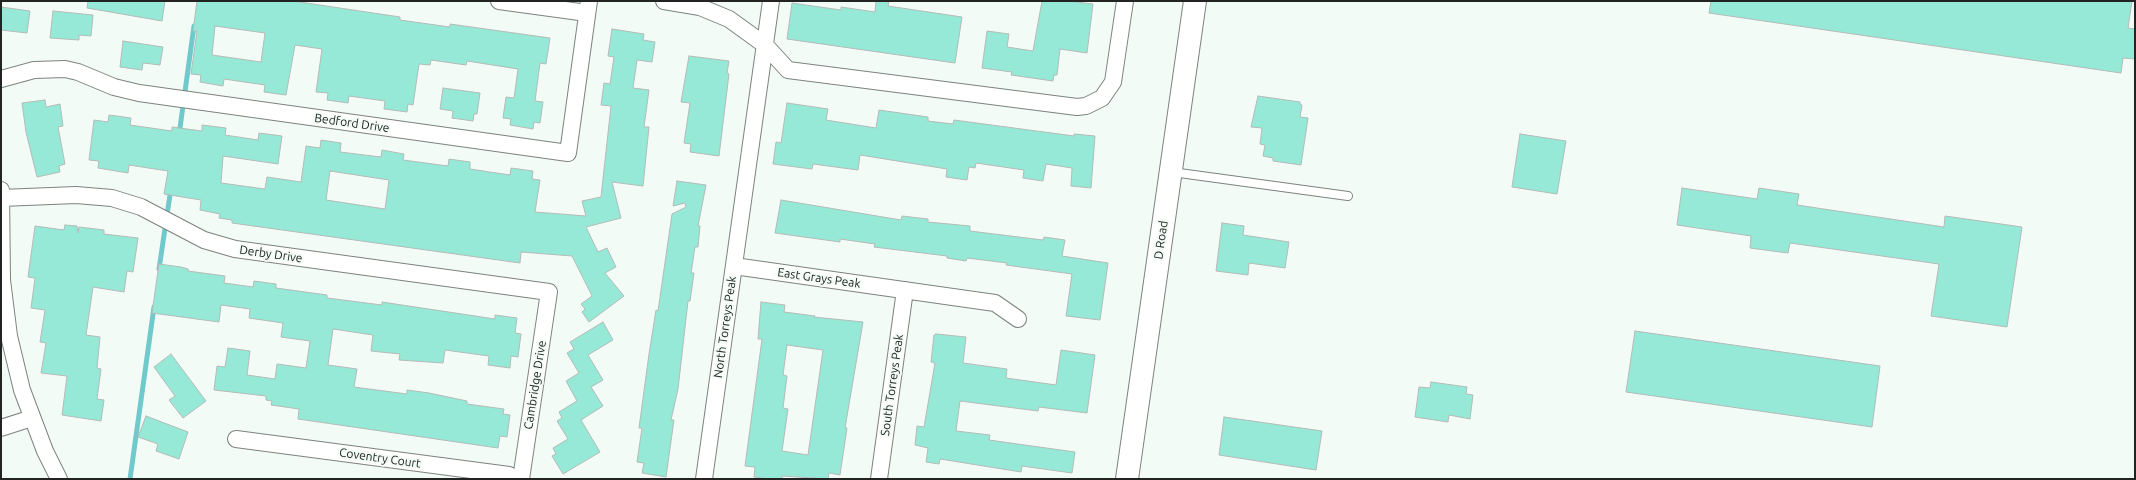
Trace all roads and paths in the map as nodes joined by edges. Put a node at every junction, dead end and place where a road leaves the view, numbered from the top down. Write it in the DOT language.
graph roads {
  1 [pos="499,1"];
  2 [pos="664,1"];
  3 [pos="771,1"];
  4 [pos="1125,1"];
  5 [pos="1195,1"];
  6 [pos="588,7"];
  7 [pos="765,45"];
  8 [pos="1,79"];
  9 [pos="1171,171"];
  10 [pos="1,190"];
  11 [pos="1348,196"];
  12 [pos="1,198"];
  13 [pos="734,266"];
  14 [pos="905,290"];
  15 [pos="549,292"];
  16 [pos="1018,320"];
  17 [pos="32,418"];
  18 [pos="1,428"];
  19 [pos="236,439"];
  20 [pos="59,479"];
  21 [pos="521,479"];
  22 [pos="704,479"];
  23 [pos="879,479"];
  24 [pos="1127,479"];
  1 -- 6 [label="street"];
  2 -- 7 [label="street"];
  3 -- 7 [label="street, North Torreys Peak"];
  4 -- 7 [label="street"];
  5 -- 9 [label="street, D Road"];
  6 -- 8 [label="street, Bedford Drive"];
  7 -- 13 [label="street, North Torreys Peak"];
  9 -- 11 [label="lane"];
  9 -- 24 [label="street, D Road"];
  10 -- 12 [label="street"];
  12 -- 15 [label="street, Derby Drive"];
  12 -- 17 [label="street"];
  13 -- 14 [label="street, East Grays Peak"];
  13 -- 22 [label="street, North Torreys Peak"];
  14 -- 16 [label="street, East Grays Peak"];
  14 -- 23 [label="street, South Torreys Peak"];
  15 -- 21 [label="street, Cambridge Drive"];
  17 -- 18 [label="street"];
  17 -- 20 [label="street"];
  19 -- 21 [label="street, Coventry Court"];
}
